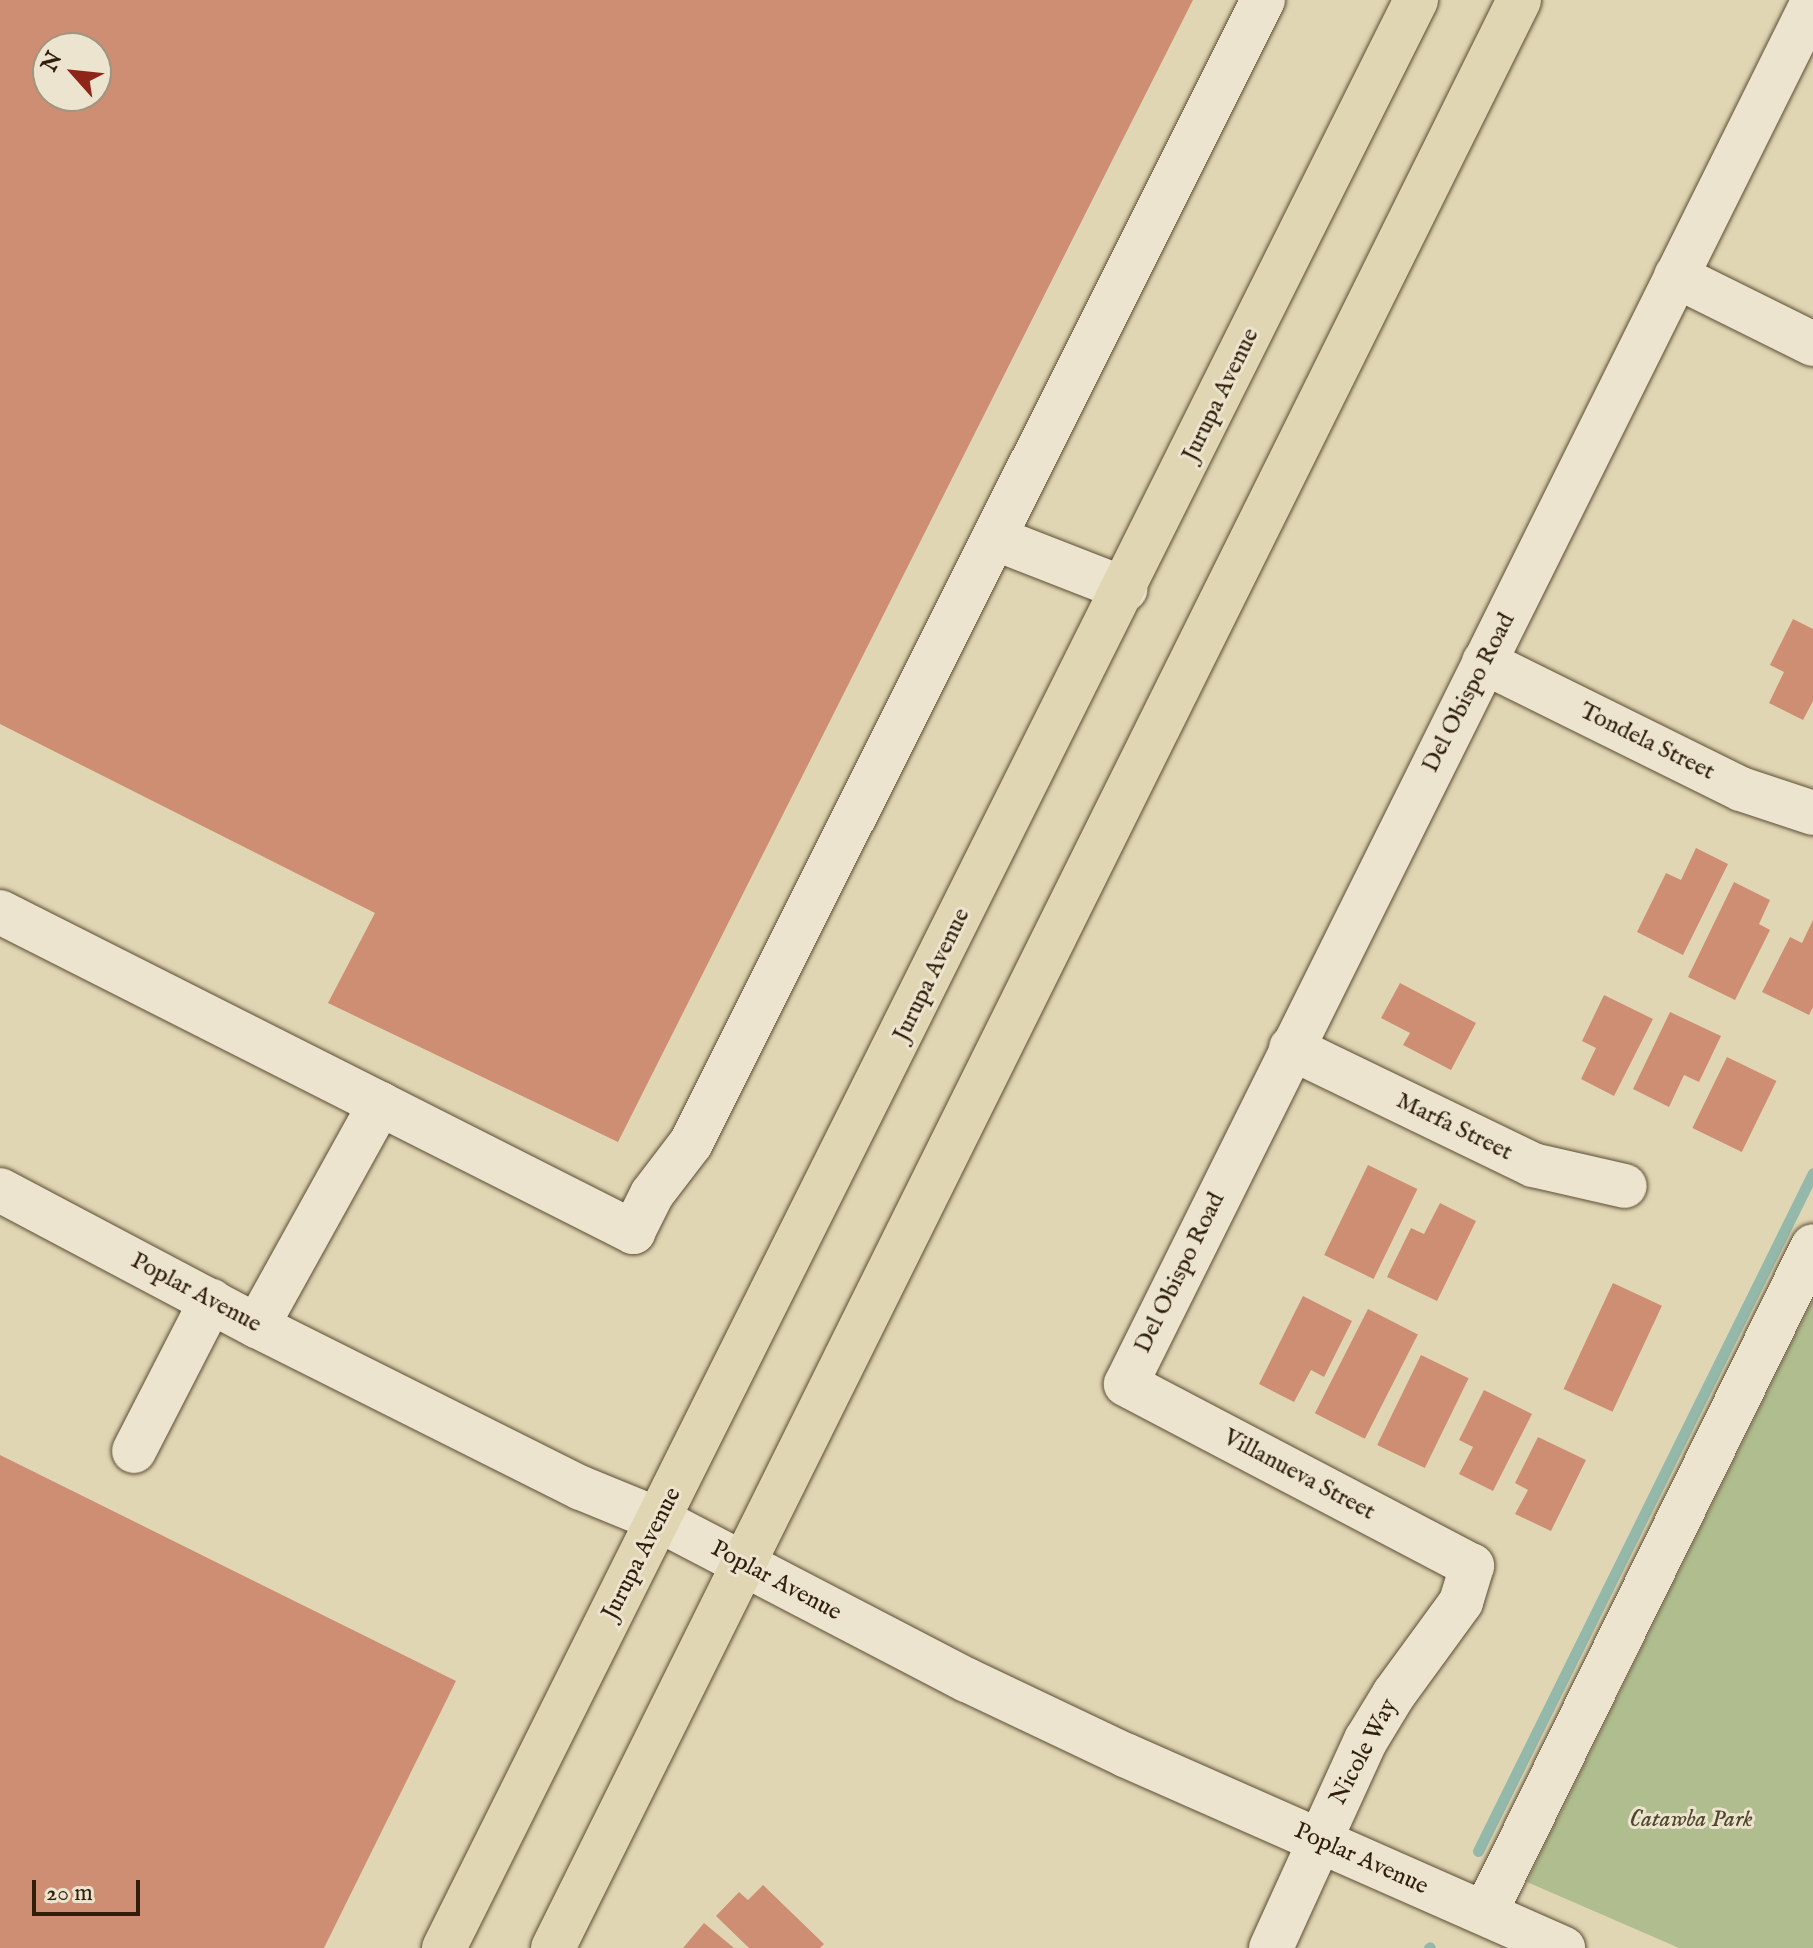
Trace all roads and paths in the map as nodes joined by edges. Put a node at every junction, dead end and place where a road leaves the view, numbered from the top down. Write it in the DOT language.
graph roads {
  1 [pos="1263,0"];
  2 [pos="1416,0"];
  3 [pos="1519,0"];
  4 [pos="1813,2"];
  5 [pos="1676,276"];
  6 [pos="1813,344"];
  7 [pos="994,538"];
  8 [pos="1125,589"];
  9 [pos="1484,662"];
  10 [pos="1813,813"];
  11 [pos="0,912"];
  12 [pos="1291,1048"];
  13 [pos="380,1104"];
  14 [pos="1625,1186"];
  15 [pos="0,1190"];
  16 [pos="1813,1246"];
  17 [pos="211,1301"];
  18 [pos="257,1326"];
  19 [pos="1126,1384"];
  20 [pos="134,1451"];
  21 [pos="659,1520"];
  22 [pos="746,1564"];
  23 [pos="1472,1566"];
  24 [pos="1319,1841"];
  25 [pos="1477,1910"];
  26 [pos="444,1948"];
  27 [pos="553,1948"];
  28 [pos="1271,1948"];
  29 [pos="1563,1948"];
  1 -- 7 [label="street"];
  2 -- 8 [label="main road, Jurupa Avenue"];
  3 -- 22 [label="main road"];
  4 -- 5 [label="street, Del Obispo Road"];
  5 -- 6 [label="street"];
  5 -- 9 [label="street, Del Obispo Road"];
  7 -- 8 [label="street"];
  7 -- 13 [label="street"];
  8 -- 21 [label="main road, Jurupa Avenue"];
  9 -- 10 [label="street, Tondela Street"];
  9 -- 12 [label="street, Del Obispo Road"];
  11 -- 13 [label="street"];
  12 -- 14 [label="street, Marfa Street"];
  12 -- 19 [label="street, Del Obispo Road"];
  13 -- 18 [label="street"];
  15 -- 17 [label="street, Poplar Avenue"];
  16 -- 25 [label="street"];
  17 -- 18 [label="street, Poplar Avenue"];
  17 -- 20 [label="street"];
  18 -- 21 [label="street, Poplar Avenue"];
  19 -- 23 [label="street, Villanueva Street"];
  21 -- 22 [label="street, Poplar Avenue"];
  21 -- 26 [label="main road, Jurupa Avenue"];
  22 -- 24 [label="street, Poplar Avenue"];
  22 -- 27 [label="main road"];
  23 -- 24 [label="street, Nicole Way"];
  24 -- 25 [label="street, Poplar Avenue"];
  24 -- 28 [label="street, Nicole Way"];
  25 -- 29 [label="street, Poplar Avenue"];
}
